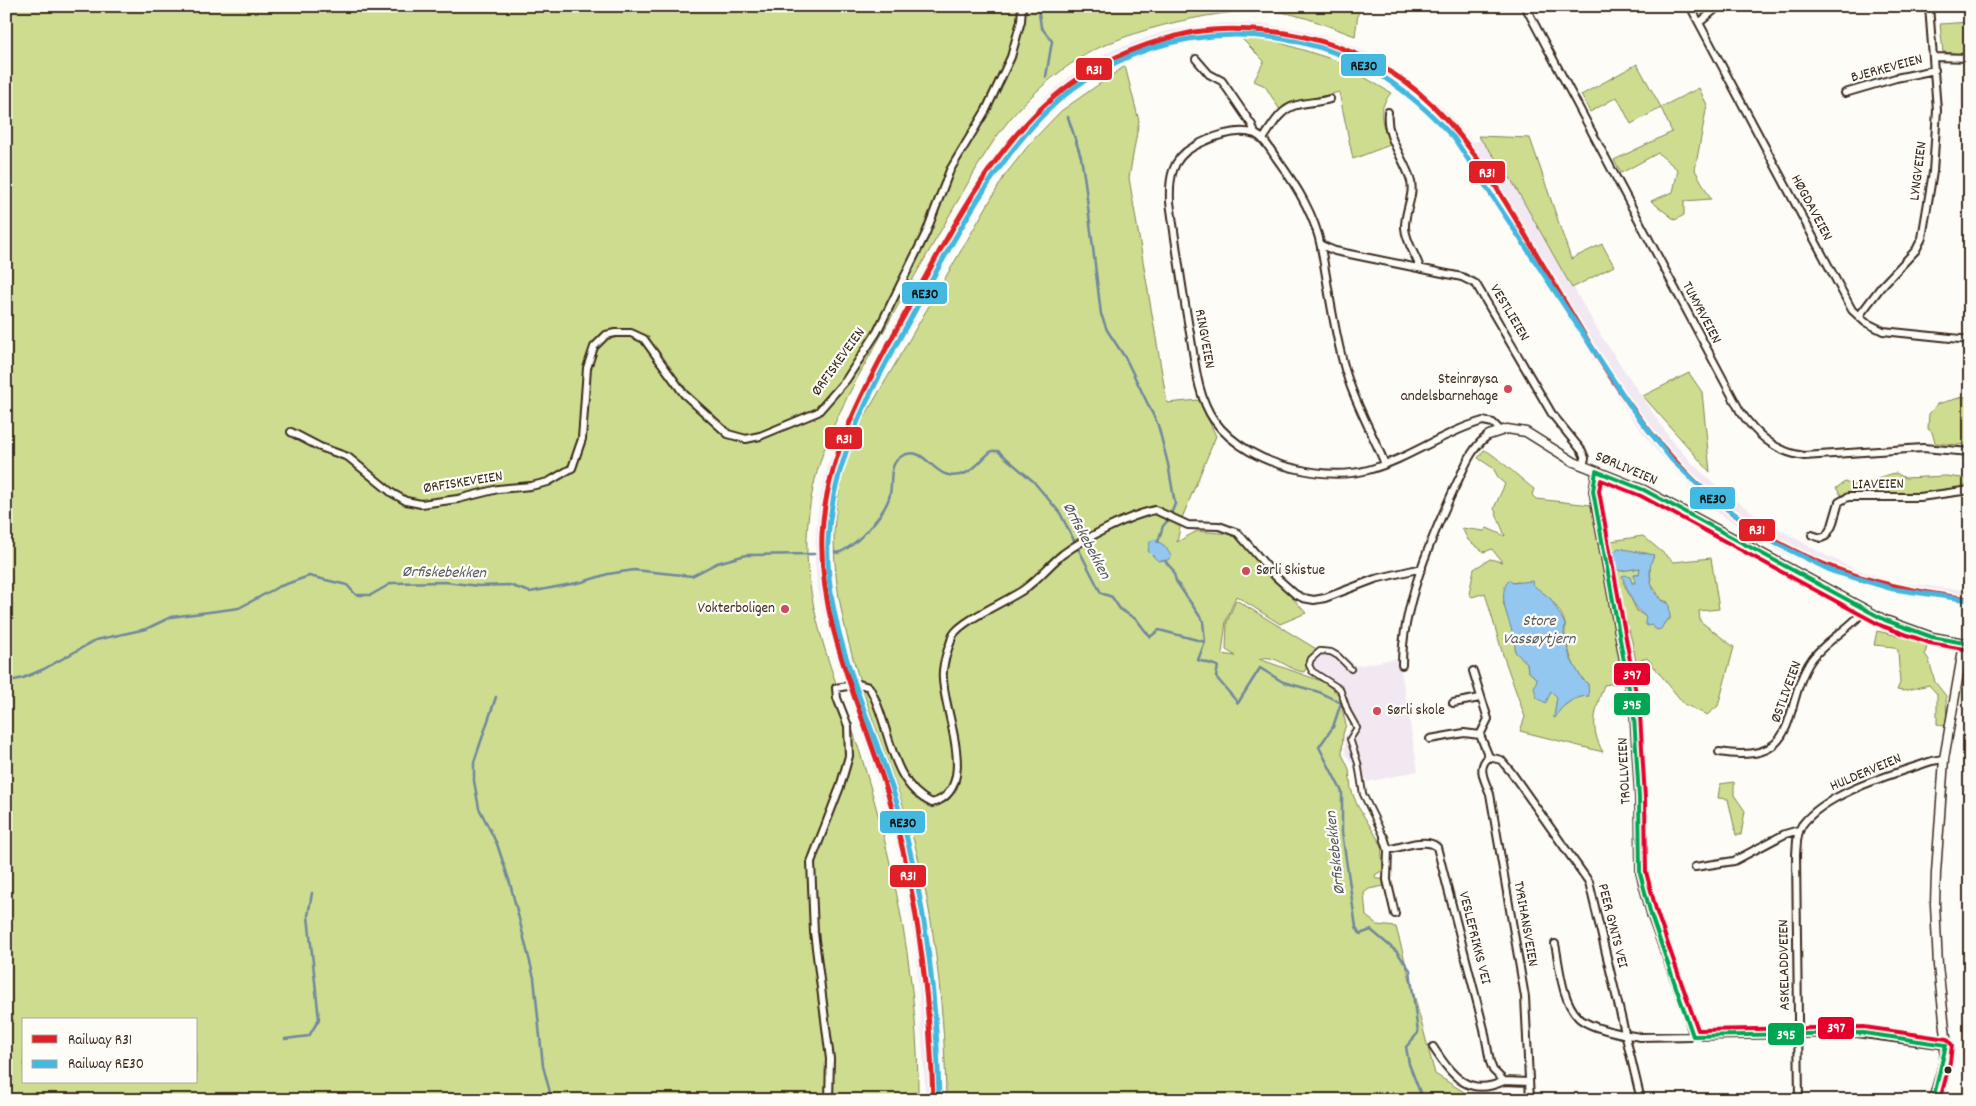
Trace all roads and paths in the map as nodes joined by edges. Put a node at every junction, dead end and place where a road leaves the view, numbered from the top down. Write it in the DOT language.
graph roads {
  1 [pos="1022,6"];
  2 [pos="1525,6"];
  3 [pos="1690,6"];
  4 [pos="1719,6"];
  5 [pos="1929,6"];
  6 [pos="1699,23"];
  7 [pos="1934,57"];
  8 [pos="1970,58"];
  9 [pos="1196,60"];
  10 [pos="1934,70"];
  11 [pos="1845,93"];
  12 [pos="1330,99"];
  13 [pos="1388,112"];
  14 [pos="1254,134"];
  15 [pos="1263,139"];
  16 [pos="1321,246"];
  17 [pos="1420,268"];
  18 [pos="1859,316"];
  19 [pos="1970,340"];
  20 [pos="1500,430"];
  21 [pos="291,432"];
  22 [pos="1489,435"];
  23 [pos="1970,452"];
  24 [pos="1385,464"];
  25 [pos="1583,466"];
  26 [pos="1596,471"];
  27 [pos="1970,490"];
  28 [pos="1812,535"];
  29 [pos="1422,568"];
  30 [pos="1865,609"];
  31 [pos="1967,644"];
  32 [pos="1402,665"];
  33 [pos="1351,669"];
  34 [pos="1473,671"];
  35 [pos="1480,698"];
  36 [pos="1453,703"];
  37 [pos="1480,735"];
  38 [pos="1430,739"];
  39 [pos="1719,752"];
  40 [pos="1489,757"];
  41 [pos="1944,759"];
  42 [pos="1799,830"];
  43 [pos="1384,837"];
  44 [pos="1388,850"];
  45 [pos="1696,867"];
  46 [pos="1395,914"];
  47 [pos="1554,944"];
  48 [pos="1798,1034"];
  49 [pos="1625,1035"];
  50 [pos="1693,1036"];
  51 [pos="1946,1045"];
  52 [pos="1434,1048"];
  53 [pos="1504,1081"];
  54 [pos="1529,1082"];
  55 [pos="829,1100"];
  56 [pos="1530,1100"];
  57 [pos="1641,1100"];
  58 [pos="1799,1100"];
  59 [pos="1934,1100"];
  1 -- 21 [label="street, ØRFISKEVEIEN"];
  2 -- 23 [label="street, TUMYRVEIEN"];
  3 -- 6 [label="street, HØGDAVEIEN"];
  4 -- 6 [label="street"];
  5 -- 7 [label="street, LYNGVEIEN"];
  6 -- 18 [label="street, HØGDAVEIEN"];
  7 -- 8 [label="street"];
  7 -- 10 [label="street, LYNGVEIEN"];
  9 -- 14 [label="street"];
  10 -- 11 [label="street, BJERKEVEIEN"];
  10 -- 18 [label="street, LYNGVEIEN"];
  12 -- 15 [label="street"];
  13 -- 17 [label="street"];
  14 -- 15 [label="street"];
  14 -- 24 [label="street, RINGVEIEN"];
  15 -- 16 [label="street"];
  16 -- 17 [label="street, VESTLIEIEN"];
  16 -- 24 [label="street"];
  17 -- 25 [label="street, VESTLIEIEN"];
  18 -- 19 [label="street, HØGDAVEIEN"];
  20 -- 22 [label="street, SØRLIVEIEN"];
  20 -- 24 [label="street, RINGVEIEN"];
  20 -- 25 [label="street, SØRLIVEIEN"];
  22 -- 29 [label="street, SØRLIVEIEN"];
  25 -- 26 [label="street, SØRLIVEIEN"];
  26 -- 30 [label="street, SØRLIVEIEN"];
  26 -- 50 [label="street, TROLLVEIEN"];
  27 -- 28 [label="street, LIAVEIEN"];
  29 -- 32 [label="street, SØRLIVEIEN"];
  29 -- 55 [label="street"];
  30 -- 31 [label="street, SØRLIVEIEN"];
  30 -- 39 [label="street, ØSTLIVEIEN"];
  31 -- 41 [label="street"];
  33 -- 43 [label="street"];
  34 -- 35 [label="street"];
  35 -- 36 [label="street"];
  35 -- 37 [label="street"];
  37 -- 38 [label="street"];
  37 -- 40 [label="street"];
  40 -- 49 [label="street, PEER GYNTS VEI"];
  40 -- 54 [label="street, TYRIHANSVEIEN"];
  41 -- 42 [label="street, HULDERVEIEN"];
  41 -- 51 [label="street"];
  42 -- 45 [label="street, HULDERVEIEN"];
  42 -- 48 [label="street, ASKELADDVEIEN"];
  43 -- 44 [label="street"];
  44 -- 46 [label="street"];
  44 -- 53 [label="street, VESLEFRIKKS VEI"];
  47 -- 49 [label="street"];
  48 -- 50 [label="street"];
  48 -- 51 [label="street"];
  48 -- 58 [label="street, ASKELADDVEIEN"];
  49 -- 50 [label="street"];
  49 -- 57 [label="street, PEER GYNTS VEI"];
  51 -- 59 [label="street"];
  52 -- 53 [label="street"];
  53 -- 54 [label="street"];
  54 -- 56 [label="street, TYRIHANSVEIEN"];
}
